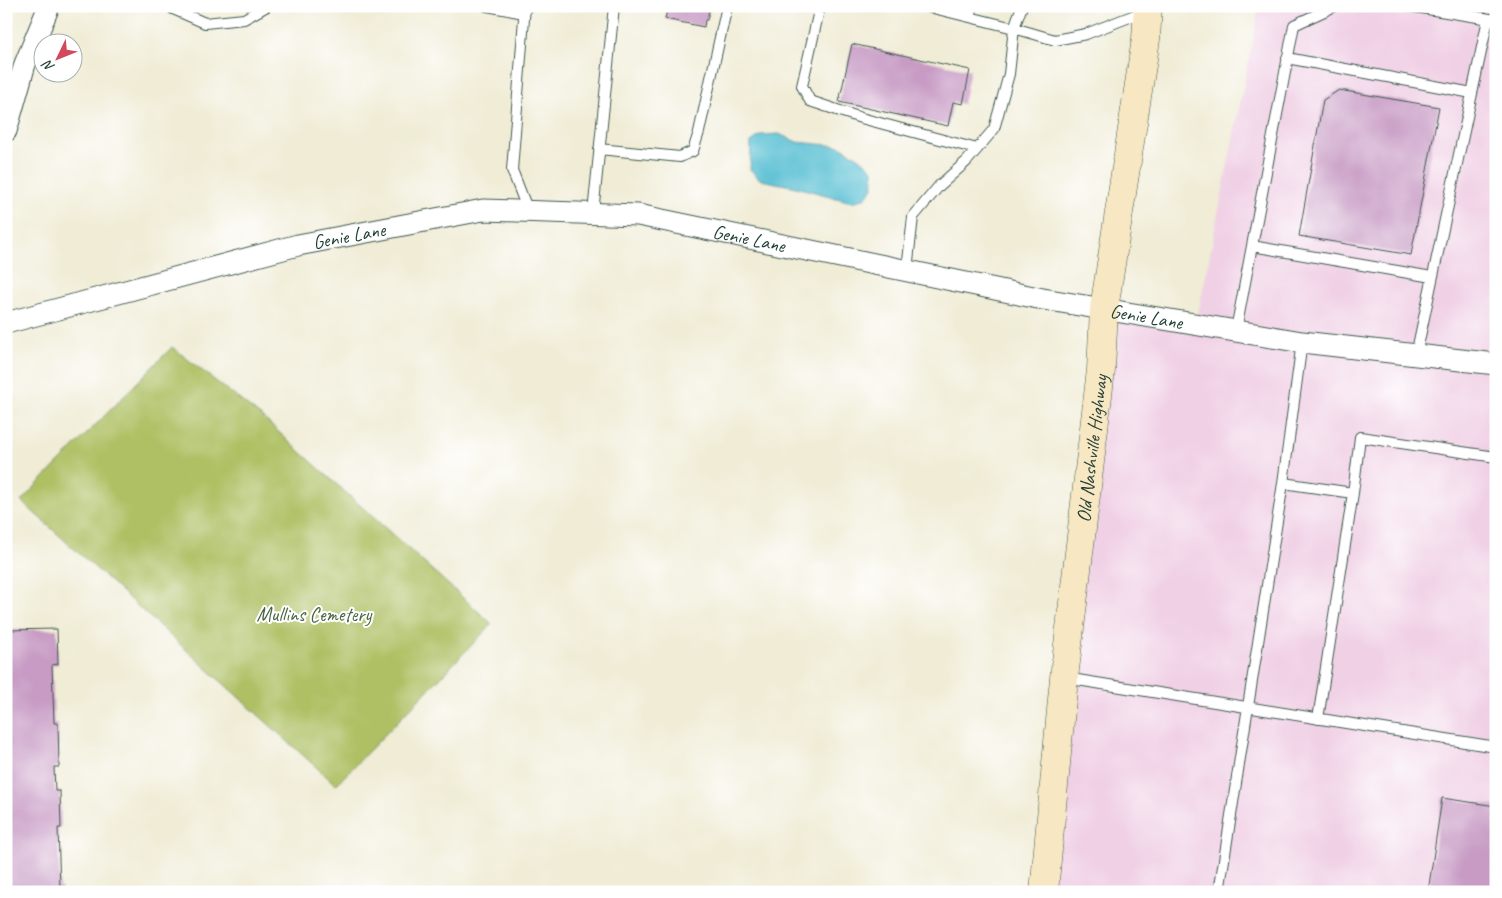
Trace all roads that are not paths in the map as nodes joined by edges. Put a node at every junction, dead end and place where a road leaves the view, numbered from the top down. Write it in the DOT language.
graph roads {
  1 [pos="49,6"];
  2 [pos="172,6"];
  3 [pos="267,6"];
  4 [pos="487,6"];
  5 [pos="614,6"];
  6 [pos="726,6"];
  7 [pos="820,6"];
  8 [pos="1022,6"];
  9 [pos="1335,6"];
  10 [pos="1410,6"];
  11 [pos="929,7"];
  12 [pos="1147,8"];
  13 [pos="524,10"];
  14 [pos="971,11"];
  15 [pos="1492,19"];
  16 [pos="1014,28"];
  17 [pos="1288,58"];
  18 [pos="1472,93"];
  19 [pos="6,131"];
  20 [pos="599,149"];
  21 [pos="977,149"];
  22 [pos="528,211"];
  23 [pos="593,213"];
  24 [pos="1252,246"];
  25 [pos="907,270"];
  26 [pos="1432,277"];
  27 [pos="1104,309"];
  28 [pos="6,323"];
  29 [pos="1236,330"];
  30 [pos="1302,342"];
  31 [pos="1416,355"];
  32 [pos="1496,364"];
  33 [pos="1496,457"];
  34 [pos="1283,483"];
  35 [pos="1353,492"];
  36 [pos="1064,678"];
  37 [pos="1248,708"];
  38 [pos="1318,719"];
  39 [pos="1496,747"];
  40 [pos="1044,892"];
  41 [pos="1219,892"];
  1 -- 19 [label="street"];
  2 -- 3 [label="lane"];
  4 -- 13 [label="lane"];
  5 -- 20 [label="lane"];
  6 -- 20 [label="lane"];
  7 -- 21 [label="lane"];
  8 -- 16 [label="lane"];
  9 -- 17 [label="lane"];
  10 -- 15 [label="lane"];
  11 -- 14 [label="lane"];
  12 -- 16 [label="lane"];
  12 -- 27 [label="main road, Old Nashville Highway"];
  13 -- 22 [label="lane"];
  14 -- 16 [label="lane"];
  15 -- 18 [label="lane"];
  16 -- 21 [label="lane"];
  17 -- 18 [label="lane"];
  17 -- 24 [label="lane"];
  18 -- 26 [label="lane"];
  20 -- 23 [label="lane"];
  21 -- 25 [label="lane"];
  22 -- 23 [label="street, Genie Lane"];
  22 -- 28 [label="street, Genie Lane"];
  23 -- 25 [label="street, Genie Lane"];
  24 -- 26 [label="lane"];
  24 -- 29 [label="lane"];
  25 -- 27 [label="street, Genie Lane"];
  26 -- 31 [label="lane"];
  27 -- 29 [label="street, Genie Lane"];
  27 -- 36 [label="main road, Old Nashville Highway"];
  29 -- 30 [label="street, Genie Lane"];
  30 -- 31 [label="street, Genie Lane"];
  30 -- 34 [label="lane"];
  31 -- 32 [label="street, Genie Lane"];
  33 -- 35 [label="lane"];
  34 -- 35 [label="lane"];
  34 -- 37 [label="lane"];
  35 -- 38 [label="lane"];
  36 -- 37 [label="lane"];
  36 -- 40 [label="main road, Old Nashville Highway"];
  37 -- 38 [label="lane"];
  37 -- 41 [label="lane"];
  38 -- 39 [label="lane"];
}
